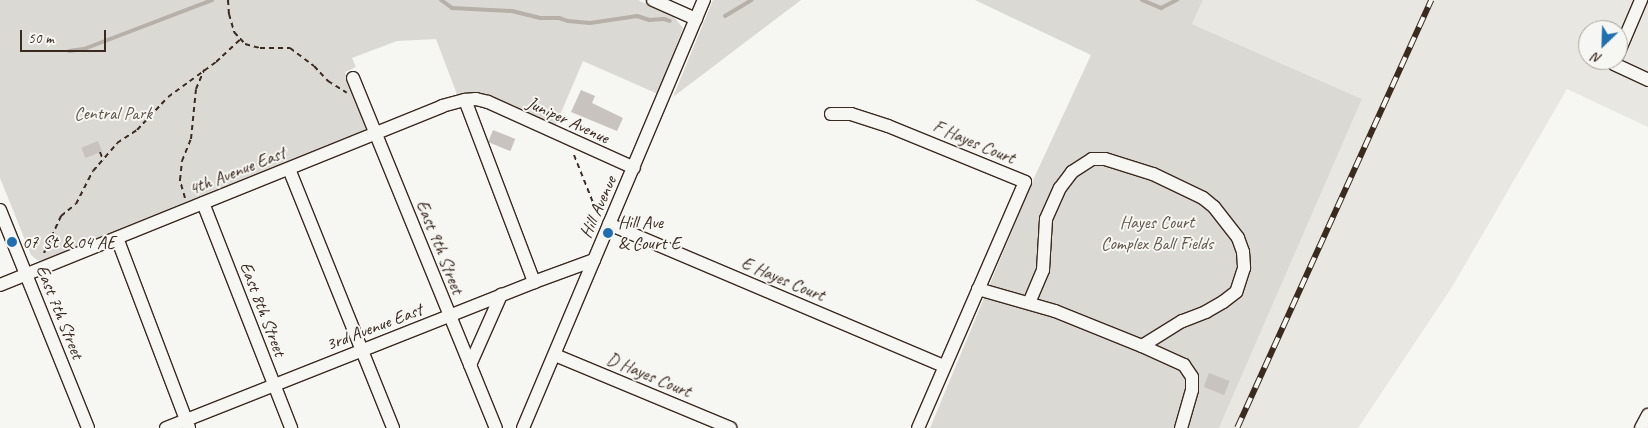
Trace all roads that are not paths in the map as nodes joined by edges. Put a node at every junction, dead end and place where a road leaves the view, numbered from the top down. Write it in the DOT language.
graph roads {
  1 [pos="653,0"];
  2 [pos="704,0"];
  3 [pos="1641,0"];
  4 [pos="696,19"];
  5 [pos="1628,31"];
  6 [pos="1627,70"];
  7 [pos="353,78"];
  8 [pos="1648,80"];
  9 [pos="465,100"];
  10 [pos="488,102"];
  11 [pos="831,114"];
  12 [pos="376,134"];
  13 [pos="634,168"];
  14 [pos="289,169"];
  15 [pos="203,203"];
  16 [pos="0,210"];
  17 [pos="609,224"];
  18 [pos="117,238"];
  19 [pos="594,260"];
  20 [pos="26,275"];
  21 [pos="534,282"];
  22 [pos="0,285"];
  23 [pos="978,289"];
  24 [pos="501,295"];
  25 [pos="1029,303"];
  26 [pos="450,316"];
  27 [pos="1142,346"];
  28 [pos="362,350"];
  29 [pos="555,355"];
  30 [pos="470,365"];
  31 [pos="944,366"];
  32 [pos="274,384"];
  33 [pos="1648,415"];
  34 [pos="188,424"];
  35 [pos="88,428"];
  36 [pos="166,428"];
  37 [pos="291,428"];
  38 [pos="393,428"];
  39 [pos="496,428"];
  40 [pos="523,428"];
  41 [pos="730,428"];
  42 [pos="918,428"];
  43 [pos="1181,428"];
  44 [pos="1641,428"];
  1 -- 4 [label="street"];
  2 -- 4 [label="street, Hill Avenue"];
  3 -- 5 [label="street"];
  4 -- 13 [label="street, Hill Avenue"];
  6 -- 8 [label="street"];
  7 -- 12 [label="street, East 9th Street"];
  9 -- 10 [label="street, 4th Avenue East"];
  9 -- 12 [label="street, 4th Avenue East"];
  9 -- 21 [label="street"];
  10 -- 13 [label="street, Juniper Avenue"];
  11 -- 23 [label="street, F Hayes Court"];
  12 -- 14 [label="street, 4th Avenue East"];
  12 -- 26 [label="street, East 9th Street"];
  13 -- 17 [label="street, Hill Avenue"];
  14 -- 15 [label="street, 4th Avenue East"];
  14 -- 28 [label="street"];
  15 -- 18 [label="street, 4th Avenue East"];
  15 -- 32 [label="street, East 8th Street"];
  16 -- 20 [label="street, East 7th Street"];
  17 -- 19 [label="street, Hill Avenue"];
  17 -- 31 [label="street, E Hayes Court"];
  18 -- 20 [label="street, 4th Avenue East"];
  18 -- 34 [label="street"];
  19 -- 21 [label="street, 3rd Avenue East"];
  19 -- 29 [label="street, Hill Avenue"];
  20 -- 22 [label="street, 4th Avenue East"];
  20 -- 35 [label="street, East 7th Street"];
  21 -- 24 [label="street, 3rd Avenue East"];
  23 -- 25 [label="street"];
  23 -- 31 [label="street, F Hayes Court"];
  24 -- 26 [label="street, 3rd Avenue East"];
  24 -- 30 [label="street"];
  25 -- 27 [label="street"];
  25 -- 27 [label="street"];
  26 -- 28 [label="street, 3rd Avenue East"];
  26 -- 30 [label="street, East 9th Street"];
  27 -- 43 [label="street"];
  28 -- 32 [label="street, 3rd Avenue East"];
  28 -- 38 [label="street"];
  29 -- 40 [label="street, Hill Avenue"];
  29 -- 41 [label="street, D Hayes Court"];
  30 -- 39 [label="street, East 9th Street"];
  31 -- 42 [label="street, F Hayes Court"];
  32 -- 34 [label="street, 3rd Avenue East"];
  32 -- 37 [label="street, East 8th Street"];
  33 -- 44 [label="street"];
  34 -- 36 [label="street, 3rd Avenue East"];
}
